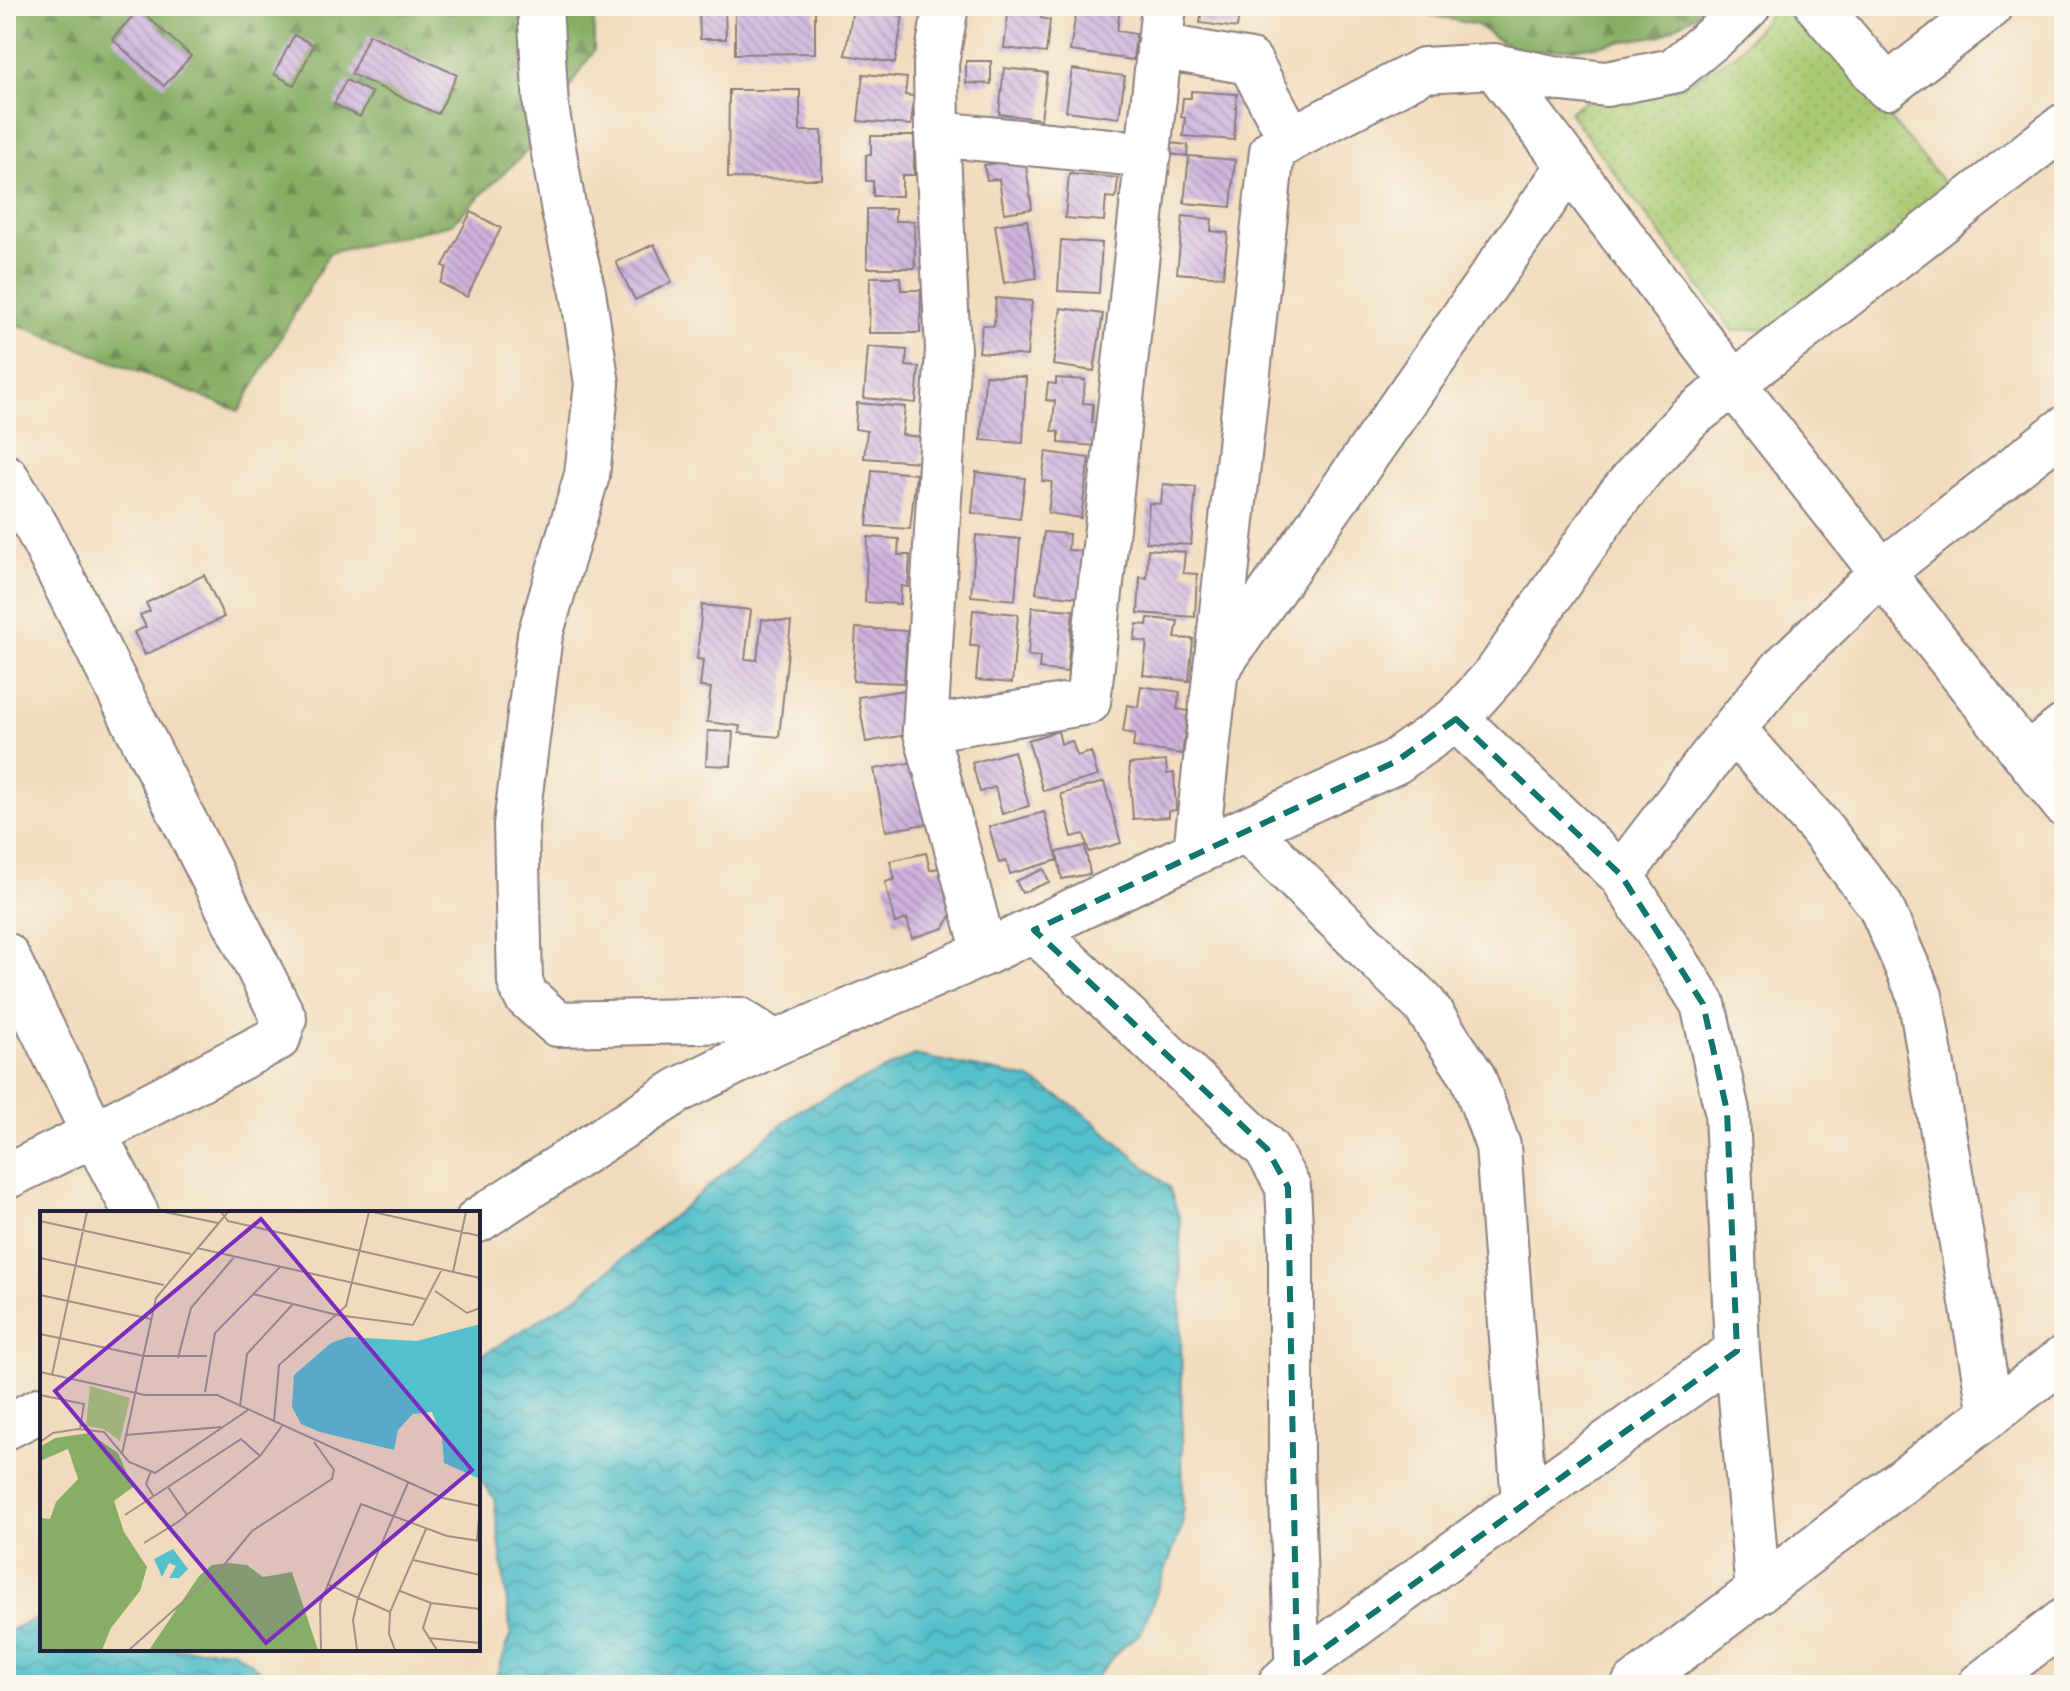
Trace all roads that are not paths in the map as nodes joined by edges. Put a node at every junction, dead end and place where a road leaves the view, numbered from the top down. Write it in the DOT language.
graph roads {
  1 [pos="540,6"];
  2 [pos="946,6"];
  3 [pos="1748,6"];
  4 [pos="1818,6"];
  5 [pos="1991,6"];
  6 [pos="1161,26"];
  7 [pos="1494,66"];
  8 [pos="2064,126"];
  9 [pos="937,134"];
  10 [pos="1291,139"];
  11 [pos="1149,155"];
  12 [pos="1569,166"];
  13 [pos="1734,384"];
  14 [pos="2064,429"];
  15 [pos="6,477"];
  16 [pos="21,535"];
  17 [pos="1881,573"];
  18 [pos="1214,672"];
  19 [pos="1456,719"];
  20 [pos="2064,727"];
  21 [pos="925,729"];
  22 [pos="1733,729"];
  23 [pos="2027,755"];
  24 [pos="2064,804"];
  25 [pos="1247,830"];
  26 [pos="1196,852"];
  27 [pos="1621,875"];
  28 [pos="1034,930"];
  29 [pos="985,953"];
  30 [pos="6,955"];
  31 [pos="775,1043"];
  32 [pos="94,1134"];
  33 [pos="6,1177"];
  34 [pos="135,1211"];
  35 [pos="480,1219"];
  36 [pos="1737,1351"];
  37 [pos="2064,1358"];
  38 [pos="40,1410"];
  39 [pos="1991,1414"];
  40 [pos="6,1427"];
  41 [pos="1524,1502"];
  42 [pos="1758,1592"];
  43 [pos="2064,1621"];
  44 [pos="1292,1679"];
  45 [pos="1634,1685"];
  46 [pos="1980,1685"];
  1 -- 31 [label="street"];
  2 -- 9 [label="street"];
  3 -- 7 [label="street"];
  4 -- 5 [label="street"];
  6 -- 10 [label="street"];
  6 -- 11 [label="street"];
  7 -- 10 [label="street"];
  7 -- 12 [label="street"];
  8 -- 13 [label="street"];
  9 -- 11 [label="street"];
  9 -- 21 [label="street"];
  10 -- 18 [label="street"];
  11 -- 21 [label="street"];
  12 -- 13 [label="street"];
  12 -- 18 [label="street"];
  13 -- 17 [label="street"];
  13 -- 19 [label="street"];
  14 -- 17 [label="street"];
  15 -- 16 [label="street"];
  16 -- 32 [label="street"];
  17 -- 22 [label="street"];
  17 -- 23 [label="street"];
  18 -- 26 [label="street"];
  19 -- 25 [label="street"];
  19 -- 27 [label="street"];
  20 -- 23 [label="street"];
  21 -- 29 [label="street"];
  22 -- 27 [label="street"];
  22 -- 39 [label="street"];
  23 -- 24 [label="street"];
  25 -- 26 [label="street"];
  25 -- 41 [label="street"];
  26 -- 28 [label="street"];
  27 -- 36 [label="street"];
  28 -- 29 [label="street"];
  28 -- 44 [label="street"];
  29 -- 31 [label="street"];
  30 -- 32 [label="street"];
  31 -- 35 [label="street"];
  32 -- 33 [label="street"];
  32 -- 34 [label="street"];
  36 -- 41 [label="street"];
  36 -- 42 [label="street"];
  37 -- 39 [label="street"];
  38 -- 40 [label="street"];
  39 -- 42 [label="street"];
  41 -- 44 [label="street"];
  42 -- 45 [label="street"];
  43 -- 46 [label="street"];
}
